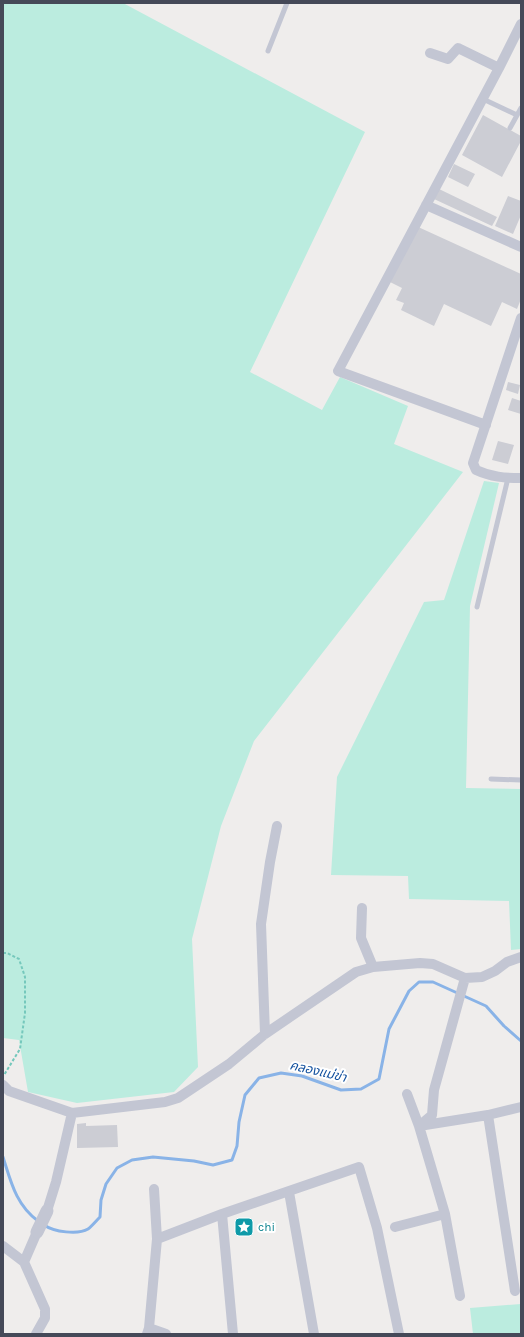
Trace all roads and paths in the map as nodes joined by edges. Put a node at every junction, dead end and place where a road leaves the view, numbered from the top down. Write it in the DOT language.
graph roads {
  1 [pos="287,3"];
  2 [pos="521,24"];
  3 [pos="268,51"];
  4 [pos="430,53"];
  5 [pos="499,68"];
  6 [pos="483,98"];
  7 [pos="521,108"];
  8 [pos="517,116"];
  9 [pos="510,128"];
  10 [pos="426,205"];
  11 [pos="521,246"];
  12 [pos="521,318"];
  13 [pos="486,425"];
  14 [pos="508,478"];
  15 [pos="521,478"];
  16 [pos="478,607"];
  17 [pos="490,779"];
  18 [pos="521,780"];
  19 [pos="277,826"];
  20 [pos="362,908"];
  21 [pos="3,954"];
  22 [pos="521,957"];
  23 [pos="373,968"];
  24 [pos="464,983"];
  25 [pos="265,1034"];
  26 [pos="3,1076"];
  27 [pos="3,1085"];
  28 [pos="407,1094"];
  29 [pos="521,1107"];
  30 [pos="72,1113"];
  31 [pos="488,1115"];
  32 [pos="419,1126"];
  33 [pos="154,1189"];
  34 [pos="289,1192"];
  35 [pos="47,1211"];
  36 [pos="222,1214"];
  37 [pos="444,1214"];
  38 [pos="395,1227"];
  39 [pos="37,1232"];
  40 [pos="157,1239"];
  41 [pos="3,1246"];
  42 [pos="24,1262"];
  43 [pos="515,1291"];
  44 [pos="460,1296"];
  45 [pos="148,1331"];
  46 [pos="36,1334"];
  47 [pos="166,1334"];
  48 [pos="233,1334"];
  49 [pos="314,1334"];
  50 [pos="399,1334"];
  1 -- 3 [label="lane"];
  2 -- 5 [label="street"];
  4 -- 5 [label="street"];
  5 -- 6 [label="street"];
  6 -- 8 [label="lane"];
  6 -- 10 [label="street"];
  7 -- 8 [label="lane"];
  8 -- 9 [label="lane"];
  10 -- 11 [label="street"];
  10 -- 13 [label="street"];
  12 -- 13 [label="street"];
  13 -- 14 [label="street"];
  14 -- 15 [label="street"];
  14 -- 16 [label="lane"];
  17 -- 18 [label="lane"];
  19 -- 25 [label="street"];
  20 -- 23 [label="street"];
  21 -- 26 [label="path"];
  22 -- 24 [label="street"];
  23 -- 24 [label="street"];
  23 -- 25 [label="street"];
  24 -- 32 [label="street"];
  25 -- 30 [label="street"];
  27 -- 30 [label="street"];
  28 -- 32 [label="street"];
  29 -- 31 [label="street"];
  30 -- 35 [label="street"];
  31 -- 32 [label="street"];
  31 -- 43 [label="street"];
  32 -- 37 [label="street"];
  33 -- 40 [label="street"];
  34 -- 36 [label="street"];
  34 -- 49 [label="street"];
  34 -- 50 [label="street"];
  35 -- 39 [label="street"];
  36 -- 40 [label="street"];
  36 -- 48 [label="street"];
  37 -- 38 [label="street"];
  37 -- 44 [label="street"];
  39 -- 42 [label="street"];
  40 -- 45 [label="street"];
  41 -- 42 [label="street"];
  42 -- 46 [label="street"];
  45 -- 47 [label="street"];
}
